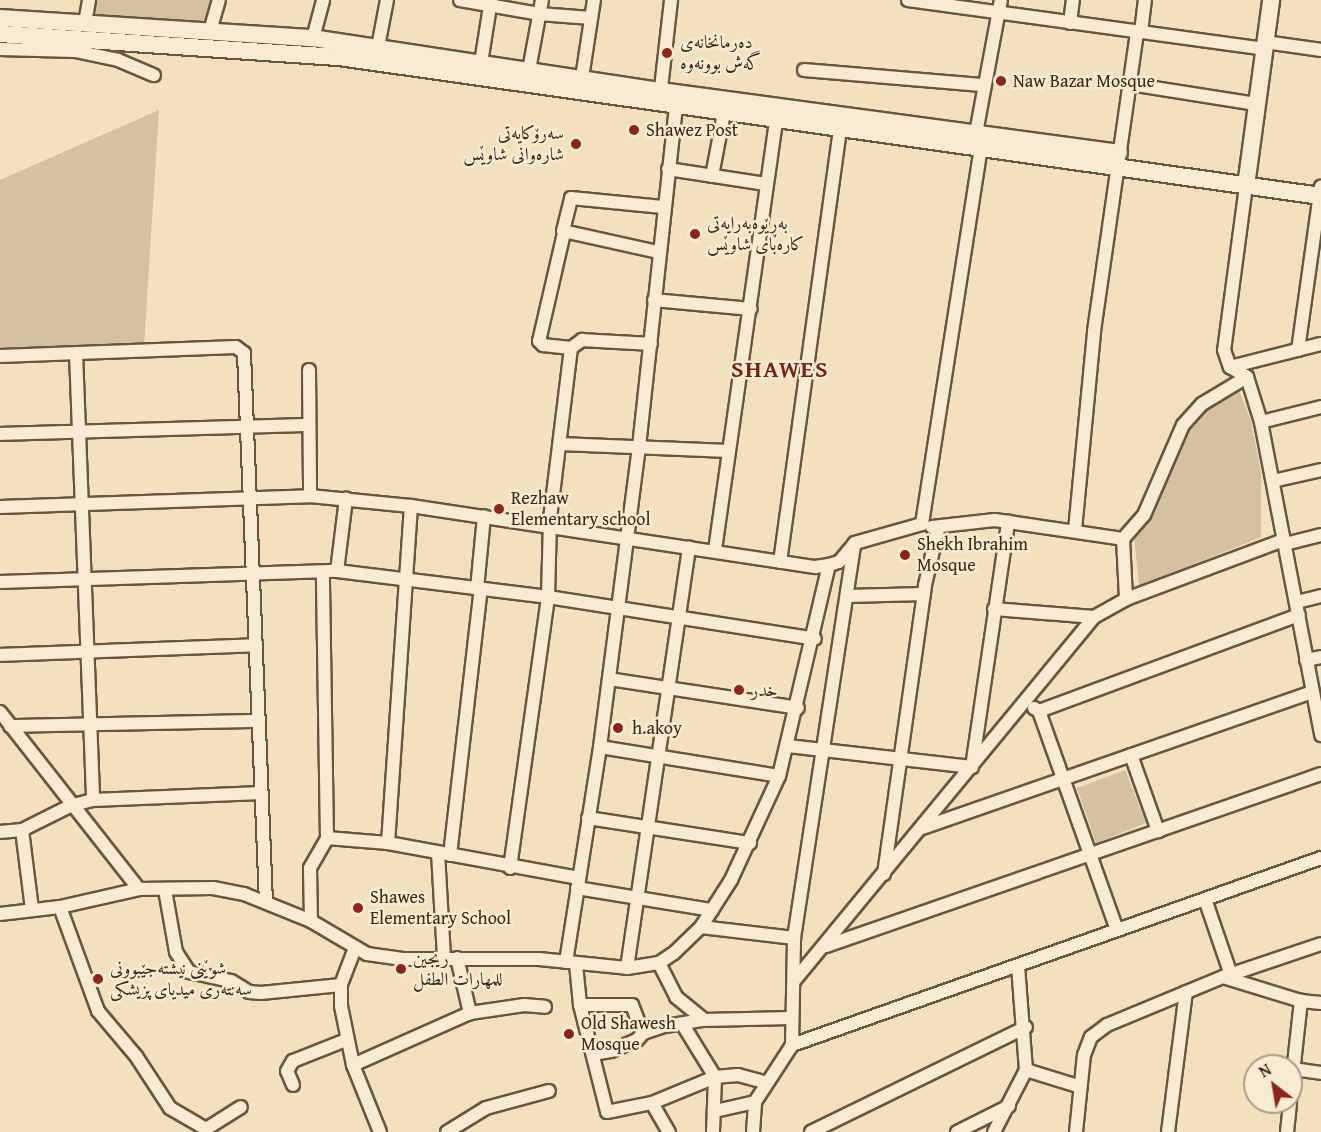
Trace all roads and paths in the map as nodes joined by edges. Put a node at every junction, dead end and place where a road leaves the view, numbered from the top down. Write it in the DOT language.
graph roads {
  1 [pos="89,0"];
  2 [pos="219,0"];
  3 [pos="323,0"];
  4 [pos="387,0"];
  5 [pos="460,0"];
  6 [pos="542,0"];
  7 [pos="594,0"];
  8 [pos="670,0"];
  9 [pos="908,0"];
  10 [pos="1001,0"];
  11 [pos="1073,0"];
  12 [pos="1145,0"];
  13 [pos="1271,0"];
  14 [pos="927,2"];
  15 [pos="490,3"];
  16 [pos="539,14"];
  17 [pos="999,14"];
  18 [pos="0,18"];
  19 [pos="591,18"];
  20 [pos="85,23"];
  21 [pos="1070,23"];
  22 [pos="210,31"];
  23 [pos="1139,31"];
  24 [pos="0,34"];
  25 [pos="313,38"];
  26 [pos="248,41"];
  27 [pos="1265,45"];
  28 [pos="378,47"];
  29 [pos="0,49"];
  30 [pos="1321,50"];
  31 [pos="481,63"];
  32 [pos="529,70"];
  33 [pos="804,70"];
  34 [pos="154,75"];
  35 [pos="582,78"];
  36 [pos="1130,84"];
  37 [pos="984,85"];
  38 [pos="668,99"];
  39 [pos="1256,104"];
  40 [pos="724,113"];
  41 [pos="776,120"];
  42 [pos="840,129"];
  43 [pos="979,141"];
  44 [pos="1118,160"];
  45 [pos="668,169"];
  46 [pos="712,176"];
  47 [pos="766,184"];
  48 [pos="1245,186"];
  49 [pos="1321,193"];
  50 [pos="663,207"];
  51 [pos="564,233"];
  52 [pos="658,252"];
  53 [pos="654,300"];
  54 [pos="751,309"];
  55 [pos="651,344"];
  56 [pos="1321,344"];
  57 [pos="571,348"];
  58 [pos="1298,350"];
  59 [pos="76,353"];
  60 [pos="0,356"];
  61 [pos="1230,367"];
  62 [pos="309,370"];
  63 [pos="1247,377"];
  64 [pos="1321,407"];
  65 [pos="1261,422"];
  66 [pos="308,425"];
  67 [pos="247,426"];
  68 [pos="80,431"];
  69 [pos="0,434"];
  70 [pos="560,444"];
  71 [pos="639,447"];
  72 [pos="729,451"];
  73 [pos="1321,470"];
  74 [pos="1273,481"];
  75 [pos="310,496"];
  76 [pos="251,499"];
  77 [pos="346,499"];
  78 [pos="82,504"];
  79 [pos="411,506"];
  80 [pos="0,507"];
  81 [pos="484,516"];
  82 [pos="1008,522"];
  83 [pos="922,524"];
  84 [pos="553,527"];
  85 [pos="938,529"];
  86 [pos="1075,530"];
  87 [pos="1321,535"];
  88 [pos="627,537"];
  89 [pos="1123,539"];
  90 [pos="1285,542"];
  91 [pos="855,543"];
  92 [pos="689,548"];
  93 [pos="715,550"];
  94 [pos="780,562"];
  95 [pos="830,565"];
  96 [pos="323,572"];
  97 [pos="337,572"];
  98 [pos="253,574"];
  99 [pos="83,578"];
  100 [pos="405,578"];
  101 [pos="0,582"];
  102 [pos="479,589"];
  103 [pos="924,594"];
  104 [pos="847,596"];
  105 [pos="1321,596"];
  106 [pos="548,597"];
  107 [pos="1126,599"];
  108 [pos="1297,602"];
  109 [pos="617,607"];
  110 [pos="994,609"];
  111 [pos="1299,615"];
  112 [pos="1094,617"];
  113 [pos="676,618"];
  114 [pos="815,639"];
  115 [pos="256,645"];
  116 [pos="86,651"];
  117 [pos="0,655"];
  118 [pos="1321,657"];
  119 [pos="1306,660"];
  120 [pos="609,679"];
  121 [pos="667,686"];
  122 [pos="1312,692"];
  123 [pos="1025,702"];
  124 [pos="798,708"];
  125 [pos="1039,711"];
  126 [pos="0,712"];
  127 [pos="258,721"];
  128 [pos="87,725"];
  129 [pos="10,726"];
  130 [pos="1320,726"];
  131 [pos="788,746"];
  132 [pos="600,747"];
  133 [pos="826,752"];
  134 [pos="1131,755"];
  135 [pos="657,758"];
  136 [pos="901,759"];
  137 [pos="972,767"];
  138 [pos="1321,774"];
  139 [pos="779,776"];
  140 [pos="1064,779"];
  141 [pos="261,793"];
  142 [pos="93,800"];
  143 [pos="70,806"];
  144 [pos="588,818"];
  145 [pos="647,827"];
  146 [pos="921,829"];
  147 [pos="22,830"];
  148 [pos="1158,831"];
  149 [pos="0,832"];
  150 [pos="327,838"];
  151 [pos="388,843"];
  152 [pos="750,843"];
  153 [pos="444,854"];
  154 [pos="1090,855"];
  155 [pos="1321,858"];
  156 [pos="510,868"];
  157 [pos="884,874"];
  158 [pos="578,883"];
  159 [pos="139,890"];
  160 [pos="165,890"];
  161 [pos="635,895"];
  162 [pos="1205,899"];
  163 [pos="266,902"];
  164 [pos="60,907"];
  165 [pos="32,909"];
  166 [pos="712,909"];
  167 [pos="0,914"];
  168 [pos="311,921"];
  169 [pos="701,927"];
  170 [pos="1117,930"];
  171 [pos="794,938"];
  172 [pos="1321,944"];
  173 [pos="826,946"];
  174 [pos="355,948"];
  175 [pos="444,958"];
  176 [pos="457,958"];
  177 [pos="571,963"];
  178 [pos="659,963"];
  179 [pos="1018,966"];
  180 [pos="627,969"];
  181 [pos="1227,976"];
  182 [pos="794,981"];
  183 [pos="341,985"];
  184 [pos="1186,992"];
  185 [pos="1301,1001"];
  186 [pos="1321,1003"];
  187 [pos="580,1005"];
  188 [pos="545,1007"];
  189 [pos="470,1013"];
  190 [pos="791,1018"];
  191 [pos="704,1020"];
  192 [pos="682,1025"];
  193 [pos="1026,1028"];
  194 [pos="643,1033"];
  195 [pos="346,1040"];
  196 [pos="792,1045"];
  197 [pos="593,1054"];
  198 [pos="1295,1054"];
  199 [pos="353,1065"];
  200 [pos="1026,1070"];
  201 [pos="1303,1071"];
  202 [pos="1321,1073"];
  203 [pos="715,1077"];
  204 [pos="764,1082"];
  205 [pos="293,1084"];
  206 [pos="1078,1086"];
  207 [pos="549,1091"];
  208 [pos="755,1102"];
  209 [pos="652,1103"];
  210 [pos="1010,1105"];
  211 [pos="241,1107"];
  212 [pos="714,1111"];
  213 [pos="1289,1114"];
  214 [pos="380,1132"];
  215 [pos="447,1132"];
  216 [pos="669,1132"];
  217 [pos="713,1132"];
  218 [pos="753,1132"];
  219 [pos="811,1132"];
  220 [pos="957,1132"];
  221 [pos="994,1132"];
  222 [pos="1076,1132"];
  223 [pos="1168,1132"];
  224 [pos="1287,1132"];
  1 -- 20 [label="street"];
  2 -- 22 [label="street"];
  3 -- 25 [label="street"];
  4 -- 28 [label="street"];
  5 -- 15 [label="street"];
  6 -- 16 [label="street"];
  7 -- 19 [label="street"];
  8 -- 38 [label="street"];
  9 -- 14 [label="street"];
  10 -- 17 [label="street"];
  11 -- 21 [label="street"];
  12 -- 23 [label="street"];
  13 -- 27 [label="street"];
  14 -- 17 [label="street"];
  15 -- 16 [label="street"];
  15 -- 31 [label="street"];
  16 -- 19 [label="street"];
  16 -- 32 [label="street"];
  17 -- 21 [label="street"];
  17 -- 37 [label="street"];
  18 -- 20 [label="street"];
  19 -- 35 [label="street"];
  20 -- 22 [label="street"];
  21 -- 23 [label="street"];
  22 -- 26 [label="street"];
  23 -- 27 [label="street"];
  23 -- 36 [label="street"];
  24 -- 26 [label="street"];
  25 -- 26 [label="street"];
  25 -- 28 [label="street"];
  26 -- 38 [label="street"];
  27 -- 30 [label="street"];
  27 -- 39 [label="street"];
  28 -- 31 [label="street"];
  29 -- 34 [label="street"];
  31 -- 32 [label="street"];
  32 -- 35 [label="street"];
  33 -- 37 [label="street"];
  35 -- 38 [label="street"];
  36 -- 39 [label="street"];
  36 -- 44 [label="street"];
  37 -- 43 [label="street"];
  38 -- 40 [label="street"];
  38 -- 43 [label="street"];
  38 -- 45 [label="street"];
  39 -- 48 [label="street"];
  40 -- 41 [label="street"];
  40 -- 46 [label="street"];
  41 -- 42 [label="street"];
  41 -- 47 [label="street"];
  42 -- 43 [label="street"];
  42 -- 94 [label="street"];
  43 -- 44 [label="street"];
  43 -- 83 [label="street"];
  44 -- 48 [label="street"];
  44 -- 86 [label="street"];
  45 -- 46 [label="street"];
  45 -- 50 [label="street"];
  46 -- 47 [label="street"];
  47 -- 54 [label="street"];
  48 -- 49 [label="street"];
  48 -- 61 [label="street"];
  49 -- 58 [label="street"];
  50 -- 51 [label="street"];
  50 -- 52 [label="street"];
  51 -- 52 [label="street"];
  51 -- 57 [label="street"];
  52 -- 53 [label="street"];
  53 -- 54 [label="street"];
  53 -- 55 [label="street"];
  54 -- 72 [label="street"];
  55 -- 57 [label="street"];
  55 -- 71 [label="street"];
  56 -- 58 [label="street"];
  57 -- 70 [label="street"];
  58 -- 61 [label="street"];
  59 -- 60 [label="street"];
  59 -- 67 [label="street"];
  59 -- 68 [label="street"];
  61 -- 63 [label="street"];
  62 -- 66 [label="street"];
  63 -- 65 [label="street"];
  63 -- 89 [label="street"];
  64 -- 65 [label="street"];
  65 -- 74 [label="street"];
  66 -- 67 [label="street"];
  66 -- 75 [label="street"];
  67 -- 68 [label="street"];
  67 -- 76 [label="street"];
  68 -- 69 [label="street"];
  68 -- 78 [label="street"];
  70 -- 71 [label="street"];
  70 -- 84 [label="street"];
  71 -- 72 [label="street"];
  71 -- 88 [label="street"];
  72 -- 93 [label="street"];
  73 -- 74 [label="street"];
  74 -- 90 [label="street"];
  75 -- 76 [label="street"];
  75 -- 77 [label="street"];
  76 -- 78 [label="street"];
  76 -- 98 [label="street"];
  77 -- 79 [label="street"];
  77 -- 97 [label="street"];
  78 -- 80 [label="street"];
  78 -- 99 [label="street"];
  79 -- 81 [label="street"];
  79 -- 100 [label="street"];
  81 -- 84 [label="street"];
  81 -- 102 [label="street"];
  82 -- 85 [label="street"];
  82 -- 86 [label="street"];
  82 -- 110 [label="street"];
  83 -- 85 [label="street"];
  83 -- 91 [label="street"];
  84 -- 88 [label="street"];
  84 -- 106 [label="street"];
  85 -- 103 [label="street"];
  86 -- 89 [label="street"];
  87 -- 90 [label="street"];
  88 -- 92 [label="street"];
  88 -- 109 [label="street"];
  89 -- 107 [label="street"];
  90 -- 107 [label="street"];
  90 -- 108 [label="street"];
  91 -- 95 [label="street"];
  91 -- 104 [label="street"];
  92 -- 93 [label="street"];
  92 -- 113 [label="street"];
  93 -- 94 [label="street"];
  94 -- 95 [label="street"];
  95 -- 114 [label="street"];
  96 -- 97 [label="street"];
  96 -- 98 [label="street"];
  96 -- 150 [label="street"];
  97 -- 100 [label="street"];
  98 -- 99 [label="street"];
  98 -- 115 [label="street"];
  99 -- 101 [label="street"];
  99 -- 116 [label="street"];
  100 -- 102 [label="street"];
  100 -- 151 [label="street"];
  102 -- 106 [label="street"];
  102 -- 153 [label="street"];
  103 -- 104 [label="street"];
  103 -- 136 [label="street"];
  104 -- 133 [label="street"];
  105 -- 108 [label="street"];
  106 -- 109 [label="street"];
  106 -- 156 [label="street"];
  107 -- 112 [label="street"];
  108 -- 111 [label="street"];
  109 -- 113 [label="street"];
  109 -- 120 [label="street"];
  110 -- 112 [label="street"];
  110 -- 137 [label="street"];
  111 -- 119 [label="street"];
  111 -- 125 [label="street"];
  112 -- 123 [label="street"];
  113 -- 114 [label="street"];
  113 -- 121 [label="street"];
  114 -- 124 [label="street"];
  115 -- 116 [label="street"];
  115 -- 127 [label="street"];
  116 -- 117 [label="street"];
  116 -- 128 [label="street"];
  118 -- 119 [label="street"];
  119 -- 122 [label="street"];
  120 -- 121 [label="street"];
  120 -- 132 [label="street"];
  121 -- 124 [label="street"];
  121 -- 135 [label="street"];
  122 -- 130 [label="street"];
  122 -- 134 [label="street"];
  123 -- 125 [label="street"];
  123 -- 137 [label="street"];
  124 -- 131 [label="street"];
  125 -- 140 [label="street"];
  126 -- 129 [label="street"];
  127 -- 128 [label="street"];
  127 -- 141 [label="street"];
  128 -- 129 [label="street"];
  128 -- 142 [label="street"];
  129 -- 143 [label="street"];
  131 -- 133 [label="street"];
  131 -- 139 [label="street"];
  132 -- 135 [label="street"];
  132 -- 144 [label="street"];
  133 -- 136 [label="street"];
  133 -- 171 [label="street"];
  134 -- 140 [label="street"];
  134 -- 148 [label="street"];
  135 -- 139 [label="street"];
  135 -- 145 [label="street"];
  136 -- 137 [label="street"];
  136 -- 157 [label="street"];
  137 -- 146 [label="street"];
  138 -- 148 [label="street"];
  139 -- 152 [label="street"];
  140 -- 146 [label="street"];
  140 -- 154 [label="street"];
  141 -- 142 [label="street"];
  141 -- 163 [label="street"];
  142 -- 143 [label="street"];
  143 -- 147 [label="street"];
  143 -- 159 [label="street"];
  144 -- 145 [label="street"];
  144 -- 158 [label="street"];
  145 -- 152 [label="street"];
  145 -- 161 [label="street"];
  146 -- 157 [label="street"];
  147 -- 149 [label="street"];
  147 -- 165 [label="street"];
  148 -- 154 [label="street"];
  150 -- 151 [label="street"];
  150 -- 168 [label="street"];
  151 -- 153 [label="street"];
  152 -- 166 [label="street"];
  153 -- 156 [label="street"];
  153 -- 175 [label="street"];
  154 -- 170 [label="street"];
  154 -- 173 [label="street"];
  155 -- 162 [label="street"];
  156 -- 158 [label="street"];
  157 -- 173 [label="street"];
  158 -- 161 [label="street"];
  158 -- 177 [label="street"];
  159 -- 160 [label="street"];
  159 -- 164 [label="street"];
  160 -- 163 [label="street"];
  160 -- 183 [label="street"];
  161 -- 166 [label="street"];
  161 -- 180 [label="street"];
  162 -- 170 [label="street"];
  162 -- 181 [label="street"];
  163 -- 168 [label="street"];
  164 -- 165 [label="street"];
  164 -- 211 [label="street"];
  165 -- 167 [label="street"];
  166 -- 169 [label="street"];
  168 -- 174 [label="street"];
  169 -- 171 [label="street"];
  169 -- 178 [label="street"];
  170 -- 179 [label="street"];
  171 -- 182 [label="street"];
  172 -- 181 [label="street"];
  173 -- 182 [label="street"];
  174 -- 175 [label="street"];
  174 -- 183 [label="street"];
  175 -- 176 [label="street"];
  176 -- 177 [label="street"];
  176 -- 189 [label="street"];
  177 -- 180 [label="street"];
  177 -- 187 [label="street"];
  178 -- 180 [label="street"];
  178 -- 191 [label="street"];
  179 -- 193 [label="street"];
  179 -- 196 [label="street"];
  181 -- 184 [label="street"];
  181 -- 185 [label="street"];
  182 -- 190 [label="street"];
  183 -- 195 [label="street"];
  184 -- 206 [label="street"];
  184 -- 223 [label="street"];
  185 -- 186 [label="street"];
  185 -- 198 [label="street"];
  187 -- 194 [label="street"];
  187 -- 197 [label="street"];
  188 -- 189 [label="street"];
  189 -- 199 [label="street"];
  190 -- 191 [label="street"];
  190 -- 196 [label="street"];
  191 -- 192 [label="street"];
  192 -- 194 [label="street"];
  192 -- 203 [label="street"];
  193 -- 200 [label="street"];
  193 -- 219 [label="street"];
  194 -- 197 [label="street"];
  195 -- 199 [label="street"];
  195 -- 205 [label="street"];
  196 -- 204 [label="street"];
  197 -- 209 [label="street"];
  199 -- 214 [label="street"];
  200 -- 206 [label="street"];
  200 -- 210 [label="street"];
  201 -- 202 [label="street"];
  203 -- 204 [label="street"];
  203 -- 209 [label="street"];
  203 -- 212 [label="street"];
  204 -- 208 [label="street"];
  206 -- 222 [label="street"];
  207 -- 215 [label="street"];
  208 -- 212 [label="street"];
  208 -- 218 [label="street"];
  209 -- 216 [label="street"];
  210 -- 220 [label="street"];
  210 -- 221 [label="street"];
  212 -- 217 [label="street"];
  213 -- 224 [label="street"];
}
